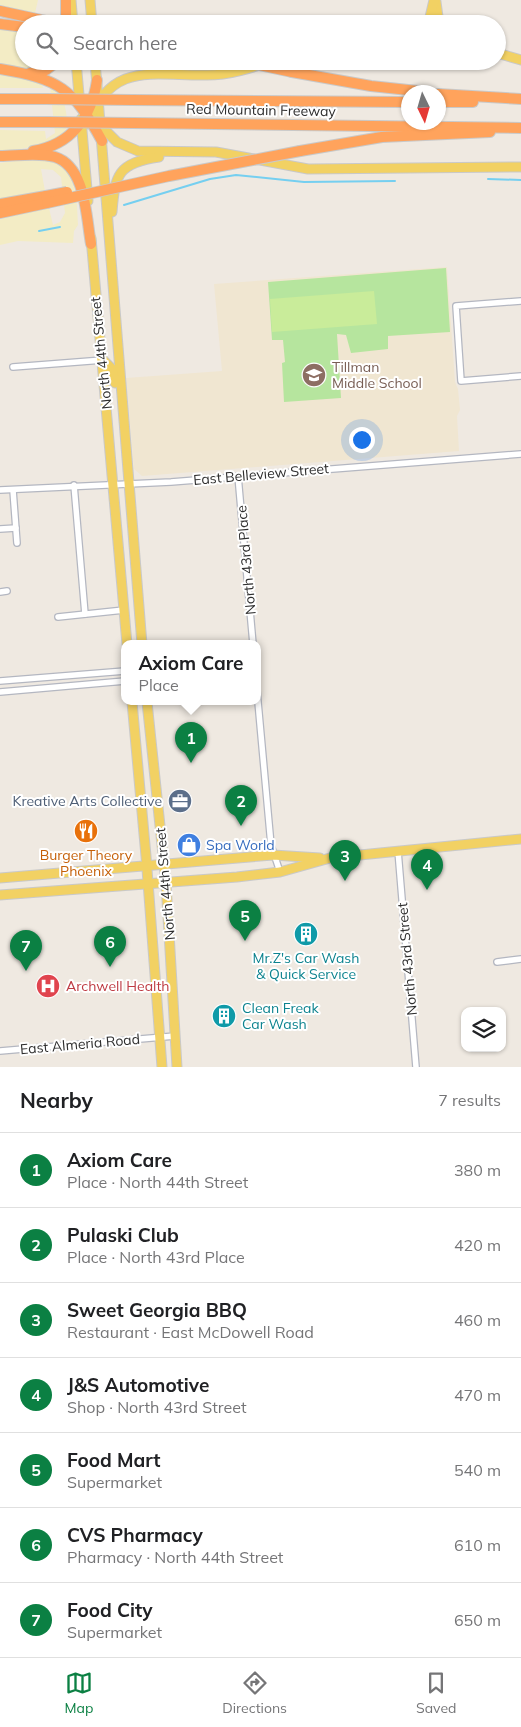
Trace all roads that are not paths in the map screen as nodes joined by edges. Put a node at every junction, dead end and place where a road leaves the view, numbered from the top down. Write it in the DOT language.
graph roads {
  1 [pos="66,0"];
  2 [pos="72,0"];
  3 [pos="90,0"];
  4 [pos="435,0"];
  5 [pos="0,12"];
  6 [pos="17,15"];
  7 [pos="66,15"];
  8 [pos="73,15"];
  9 [pos="91,15"];
  10 [pos="431,15"];
  11 [pos="438,15"];
  12 [pos="0,24"];
  13 [pos="15,26"];
  14 [pos="506,56"];
  15 [pos="521,60"];
  16 [pos="0,69"];
  17 [pos="42,70"];
  18 [pos="77,70"];
  19 [pos="96,70"];
  20 [pos="172,70"];
  21 [pos="244,70"];
  22 [pos="283,70"];
  23 [pos="16,72"];
  24 [pos="207,75"];
  25 [pos="97,80"];
  26 [pos="78,84"];
  27 [pos="401,89"];
  28 [pos="446,95"];
  29 [pos="0,99"];
  30 [pos="521,100"];
  31 [pos="401,102"];
  32 [pos="446,102"];
  33 [pos="98,103"];
  34 [pos="80,105"];
  35 [pos="88,116"];
  36 [pos="0,122"];
  37 [pos="100,125"];
  38 [pos="521,129"];
  39 [pos="102,141"];
  40 [pos="194,151"];
  41 [pos="0,156"];
  42 [pos="521,168"];
  43 [pos="46,200"];
  44 [pos="0,204"];
  45 [pos="0,213"];
  46 [pos="109,236"];
  47 [pos="91,244"];
  48 [pos="521,301"];
  49 [pos="116,343"];
  50 [pos="103,360"];
  51 [pos="13,367"];
  52 [pos="521,376"];
  53 [pos="123,426"];
  54 [pos="521,454"];
  55 [pos="238,476"];
  56 [pos="113,484"];
  57 [pos="127,484"];
  58 [pos="74,485"];
  59 [pos="0,490"];
  60 [pos="13,490"];
  61 [pos="16,528"];
  62 [pos="0,530"];
  63 [pos="17,543"];
  64 [pos="7,591"];
  65 [pos="0,592"];
  66 [pos="124,610"];
  67 [pos="85,614"];
  68 [pos="58,617"];
  69 [pos="127,640"];
  70 [pos="142,640"];
  71 [pos="253,640"];
  72 [pos="121,671"];
  73 [pos="0,681"];
  74 [pos="121,681"];
  75 [pos="0,692"];
  76 [pos="132,705"];
  77 [pos="147,705"];
  78 [pos="258,705"];
  79 [pos="521,839"];
  80 [pos="398,851"];
  81 [pos="274,855"];
  82 [pos="330,858"];
  83 [pos="164,865"];
  84 [pos="147,867"];
  85 [pos="280,872"];
  86 [pos="0,878"];
  87 [pos="166,883"];
  88 [pos="148,884"];
  89 [pos="0,895"];
  90 [pos="521,960"];
  91 [pos="497,962"];
  92 [pos="175,1036"];
  93 [pos="159,1038"];
  94 [pos="0,1051"];
  95 [pos="162,1067"];
  96 [pos="176,1067"];
  97 [pos="416,1067"];
  1 -- 7 [label="highway"];
  2 -- 8 [label="main road"];
  3 -- 9 [label="main road"];
  4 -- 10 [label="main road"];
  4 -- 11 [label="main road"];
  5 -- 6 [label="highway"];
  12 -- 13 [label="highway"];
  14 -- 15 [label="main road"];
  16 -- 23 [label="highway"];
  17 -- 23 [label="highway"];
  18 -- 26 [label="main road"];
  19 -- 25 [label="main road, North 44th Street"];
  20 -- 24 [label="main road"];
  21 -- 24 [label="main road"];
  22 -- 27 [label="highway, bridge"];
  23 -- 34 [label="highway"];
  24 -- 33 [label="main road, North 44th Street"];
  25 -- 33 [label="main road, North 44th Street"];
  25 -- 35 [label="highway"];
  26 -- 34 [label="main road"];
  26 -- 35 [label="main road"];
  28 -- 30 [label="highway"];
  29 -- 31 [label="highway, Red Mountain Freeway, bridge"];
  30 -- 32 [label="highway"];
  33 -- 35 [label="main road, North 44th Street"];
  33 -- 37 [label="main road, North 44th Street"];
  34 -- 35 [label="highway"];
  35 -- 37 [label="main road"];
  35 -- 39 [label="highway"];
  35 -- 41 [label="highway"];
  35 -- 47 [label="main road, North 44th Street"];
  36 -- 38 [label="highway, Red Mountain Freeway, bridge"];
  37 -- 39 [label="main road, North 44th Street"];
  37 -- 40 [label="main road"];
  38 -- 43 [label="highway, bridge"];
  39 -- 46 [label="main road, North 44th Street"];
  40 -- 42 [label="main road"];
  40 -- 46 [label="main road"];
  41 -- 47 [label="highway"];
  43 -- 44 [label="highway"];
  43 -- 45 [label="highway"];
  46 -- 49 [label="main road, North 44th Street"];
  47 -- 50 [label="main road, North 44th Street"];
  48 -- 52 [label="street"];
  49 -- 50 [label="main road"];
  49 -- 53 [label="main road, North 44th Street"];
  50 -- 51 [label="street"];
  50 -- 53 [label="main road"];
  50 -- 56 [label="main road, North 44th Street"];
  53 -- 57 [label="main road, North 44th Street"];
  54 -- 55 [label="street, East Belleview Street"];
  55 -- 57 [label="street, East Belleview Street"];
  55 -- 71 [label="street, North 43rd Place"];
  56 -- 57 [label="street, East Belleview Street"];
  56 -- 58 [label="street, East Belleview Street"];
  56 -- 66 [label="main road, North 44th Street"];
  57 -- 70 [label="main road, North 44th Street"];
  58 -- 60 [label="street, East Belleview Street"];
  58 -- 67 [label="street"];
  59 -- 60 [label="street, East Belleview Street"];
  60 -- 61 [label="street"];
  61 -- 62 [label="street"];
  61 -- 63 [label="street"];
  64 -- 65 [label="street"];
  66 -- 67 [label="street"];
  66 -- 69 [label="main road, North 44th Street"];
  67 -- 68 [label="street"];
  72 -- 73 [label="street"];
  74 -- 75 [label="street"];
  76 -- 84 [label="main road, North 44th Street"];
  77 -- 83 [label="main road, North 44th Street"];
  78 -- 81 [label="street"];
  79 -- 80 [label="main road"];
  80 -- 82 [label="main road"];
  80 -- 97 [label="street, North 43rd Street"];
  81 -- 82 [label="main road"];
  81 -- 83 [label="main road"];
  81 -- 85 [label="street"];
  82 -- 85 [label="main road"];
  83 -- 84 [label="main road"];
  83 -- 87 [label="main road, North 44th Street"];
  84 -- 86 [label="main road"];
  84 -- 88 [label="main road, North 44th Street"];
  85 -- 87 [label="main road"];
  87 -- 88 [label="main road"];
  87 -- 92 [label="main road, North 44th Street"];
  88 -- 89 [label="main road"];
  88 -- 93 [label="main road, North 44th Street"];
  90 -- 91 [label="street"];
  92 -- 93 [label="street, East Almeria Road"];
  92 -- 96 [label="main road, North 44th Street"];
  93 -- 94 [label="street, East Almeria Road"];
  93 -- 95 [label="main road, North 44th Street"];
}
